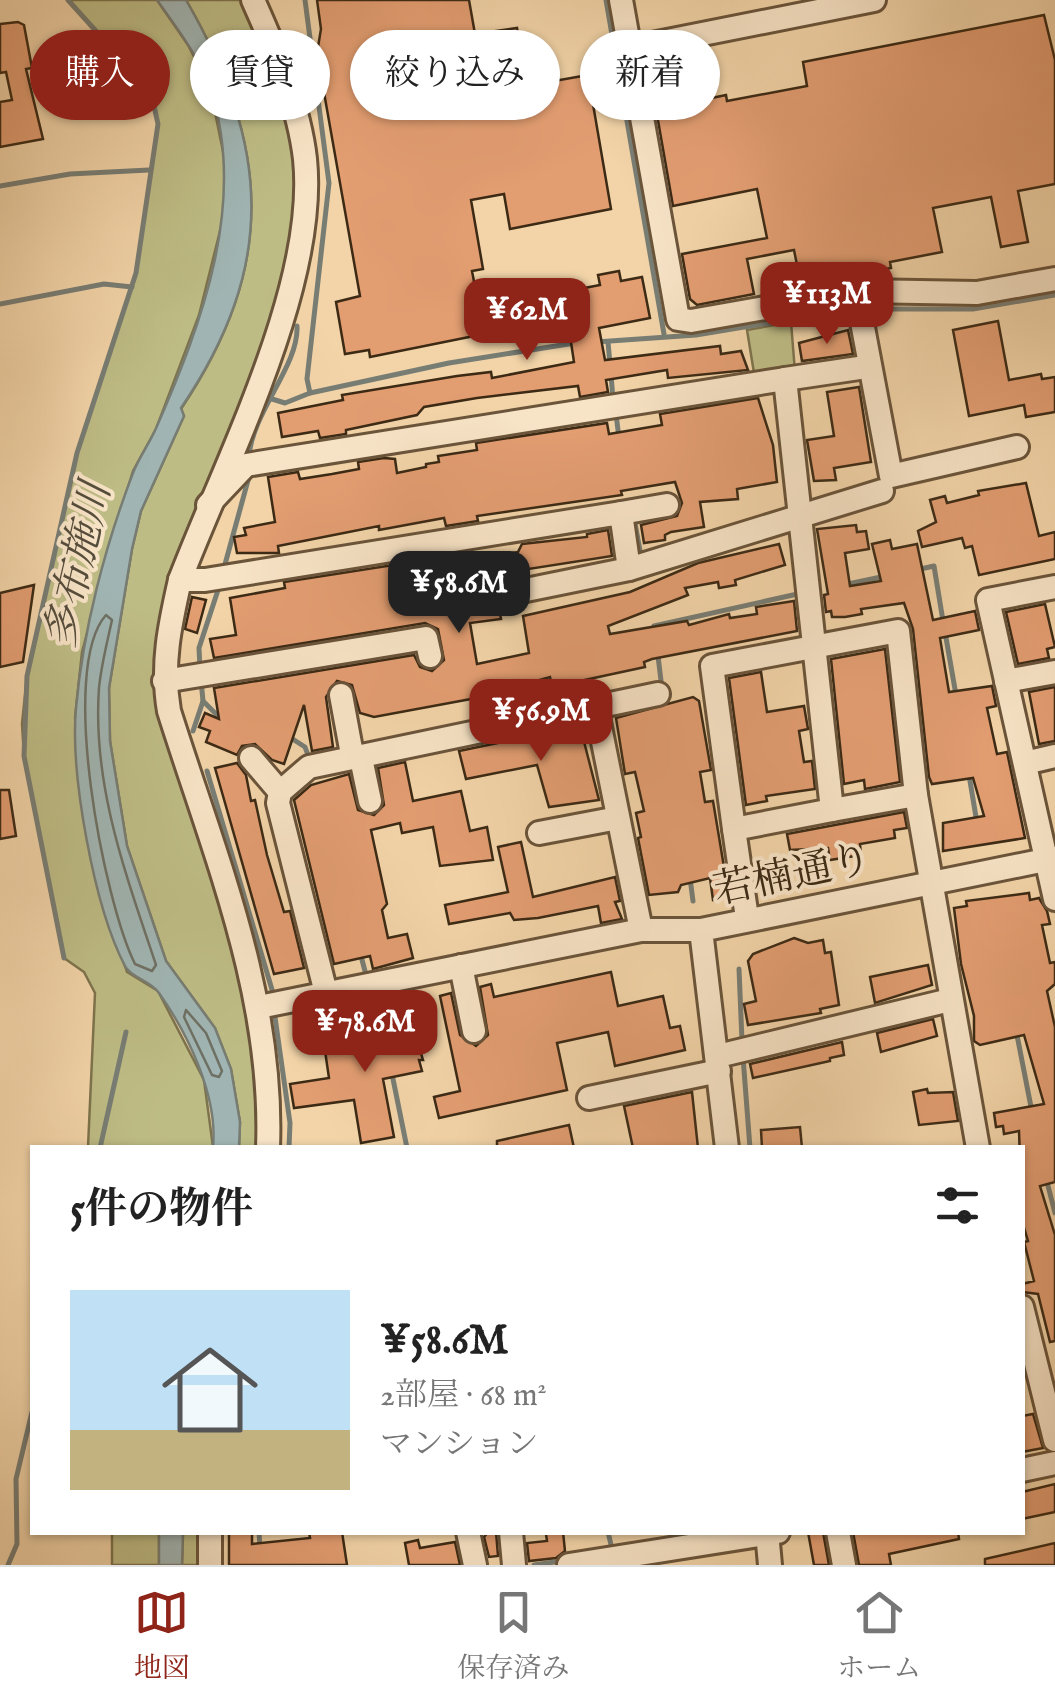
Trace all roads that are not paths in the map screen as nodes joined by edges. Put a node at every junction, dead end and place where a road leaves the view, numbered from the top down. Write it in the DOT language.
graph roads {
  1 [pos="253,0"];
  2 [pos="621,0"];
  3 [pos="874,0"];
  4 [pos="628,30"];
  5 [pos="720,31"];
  6 [pos="644,120"];
  7 [pos="1055,278"];
  8 [pos="862,304"];
  9 [pos="859,368"];
  10 [pos="786,379"];
  11 [pos="1017,447"];
  12 [pos="882,490"];
  13 [pos="667,505"];
  14 [pos="208,506"];
  15 [pos="628,511"];
  16 [pos="800,516"];
  17 [pos="638,567"];
  18 [pos="180,580"];
  19 [pos="1055,587"];
  20 [pos="521,591"];
  21 [pos="814,648"];
  22 [pos="430,656"];
  23 [pos="1055,672"];
  24 [pos="164,681"];
  25 [pos="1006,681"];
  26 [pos="658,694"];
  27 [pos="341,695"];
  28 [pos="596,707"];
  29 [pos="1055,756"];
  30 [pos="357,757"];
  31 [pos="250,758"];
  32 [pos="1025,763"];
  33 [pos="280,792"];
  34 [pos="916,795"];
  35 [pos="370,801"];
  36 [pos="832,810"];
  37 [pos="618,818"];
  38 [pos="734,829"];
  39 [pos="539,833"];
  40 [pos="1050,859"];
  41 [pos="928,883"];
  42 [pos="1055,899"];
  43 [pos="747,918"];
  44 [pos="641,930"];
  45 [pos="701,930"];
  46 [pos="461,966"];
  47 [pos="326,993"];
  48 [pos="950,1000"];
  49 [pos="259,1007"];
  50 [pos="474,1031"];
  51 [pos="730,1057"];
  52 [pos="590,1098"];
  53 [pos="268,1145"];
  54 [pos="727,1145"];
  55 [pos="977,1145"];
  56 [pos="1025,1319"];
  57 [pos="1055,1440"];
  58 [pos="1055,1463"];
  59 [pos="1025,1469"];
  60 [pos="210,1535"];
  61 [pos="469,1535"];
  62 [pos="510,1535"];
  63 [pos="766,1535"];
  64 [pos="771,1535"];
  65 [pos="839,1535"];
  66 [pos="654,1559"];
  67 [pos="514,1564"];
  68 [pos="210,1565"];
  69 [pos="475,1565"];
  70 [pos="569,1565"];
  71 [pos="770,1565"];
  72 [pos="844,1565"];
  1 -- 14 [label="street"];
  2 -- 4 [label="street"];
  3 -- 5 [label="street"];
  6 -- 8 [label="street"];
  7 -- 8 [label="street"];
  8 -- 11 [label="street"];
  9 -- 10 [label="street"];
  10 -- 14 [label="street"];
  10 -- 16 [label="street"];
  12 -- 16 [label="street"];
  13 -- 15 [label="street"];
  14 -- 18 [label="street"];
  15 -- 17 [label="street"];
  15 -- 18 [label="street"];
  16 -- 17 [label="street"];
  16 -- 21 [label="street"];
  17 -- 20 [label="street"];
  18 -- 24 [label="street"];
  19 -- 25 [label="street"];
  21 -- 34 [label="street"];
  21 -- 36 [label="street"];
  21 -- 38 [label="street"];
  22 -- 24 [label="street"];
  23 -- 25 [label="street"];
  24 -- 49 [label="street"];
  25 -- 32 [label="street"];
  26 -- 28 [label="street"];
  27 -- 30 [label="street"];
  28 -- 30 [label="street"];
  28 -- 37 [label="street"];
  29 -- 32 [label="street"];
  30 -- 33 [label="street"];
  30 -- 35 [label="street"];
  31 -- 33 [label="street"];
  32 -- 40 [label="street"];
  33 -- 47 [label="street"];
  34 -- 36 [label="street"];
  34 -- 41 [label="street"];
  36 -- 38 [label="street"];
  37 -- 39 [label="street"];
  37 -- 44 [label="street"];
  38 -- 43 [label="street"];
  40 -- 41 [label="street, 若楠通り"];
  40 -- 42 [label="street"];
  41 -- 43 [label="street, 若楠通り"];
  41 -- 48 [label="street"];
  43 -- 45 [label="street, 若楠通り"];
  44 -- 45 [label="street"];
  44 -- 46 [label="street"];
  45 -- 51 [label="street, 若楠通り"];
  46 -- 47 [label="street"];
  46 -- 50 [label="street"];
  47 -- 49 [label="street"];
  48 -- 51 [label="street"];
  48 -- 55 [label="street"];
  49 -- 53 [label="street"];
  51 -- 52 [label="street"];
  51 -- 54 [label="street, 若楠通り"];
  56 -- 57 [label="street"];
  58 -- 59 [label="street"];
  60 -- 68 [label="street"];
  61 -- 69 [label="street"];
  62 -- 67 [label="street"];
  63 -- 66 [label="street"];
  64 -- 71 [label="street"];
  65 -- 72 [label="street"];
  66 -- 70 [label="street"];
}
